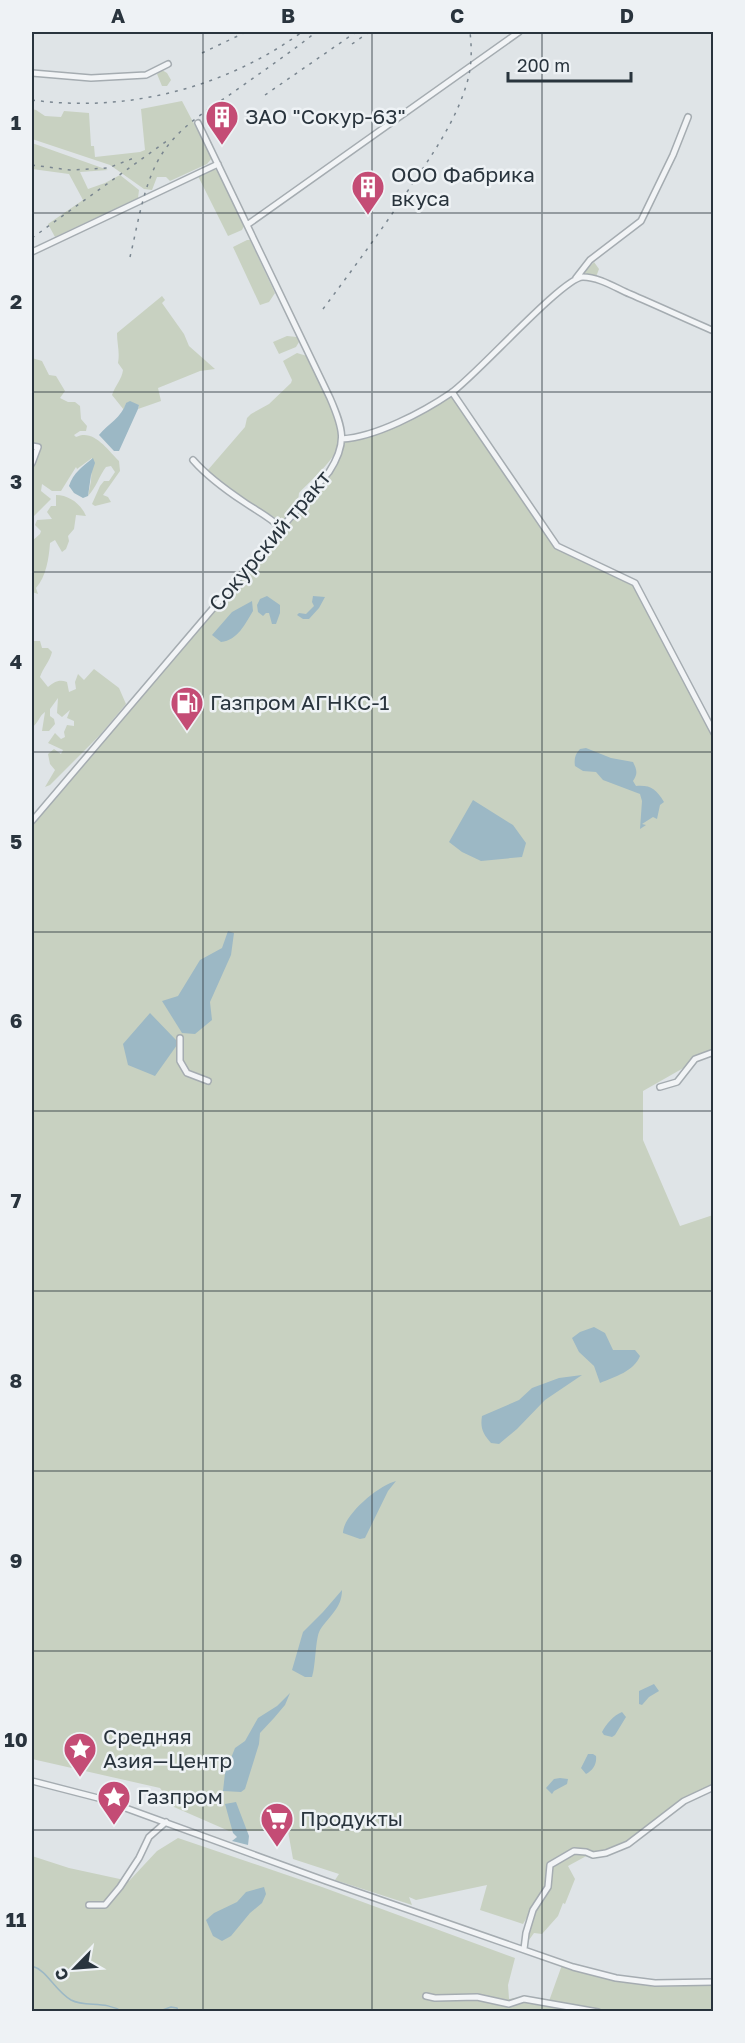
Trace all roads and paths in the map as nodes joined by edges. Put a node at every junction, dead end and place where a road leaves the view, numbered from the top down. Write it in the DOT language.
graph roads {
  1 [pos="519,32"];
  2 [pos="168,64"];
  3 [pos="32,73"];
  4 [pos="688,117"];
  5 [pos="198,123"];
  6 [pos="218,164"];
  7 [pos="246,225"];
  8 [pos="32,252"];
  9 [pos="576,278"];
  10 [pos="714,331"];
  11 [pos="452,393"];
  12 [pos="342,439"];
  13 [pos="35,447"];
  14 [pos="193,460"];
  15 [pos="32,463"];
  16 [pos="282,528"];
  17 [pos="714,733"];
  18 [pos="32,821"];
  19 [pos="180,1038"];
  20 [pos="714,1052"];
  21 [pos="208,1081"];
  22 [pos="660,1088"];
  23 [pos="32,1781"];
  24 [pos="714,1788"];
  25 [pos="166,1822"];
  26 [pos="89,1905"];
  27 [pos="524,1949"];
  28 [pos="714,1982"];
  29 [pos="426,1996"];
  30 [pos="598,2012"];
  1 -- 7 [label="street"];
  2 -- 3 [label="street"];
  4 -- 9 [label="street"];
  5 -- 6 [label="street"];
  6 -- 7 [label="street"];
  6 -- 8 [label="street"];
  7 -- 12 [label="street"];
  9 -- 10 [label="street"];
  9 -- 11 [label="street"];
  11 -- 12 [label="street"];
  11 -- 17 [label="street"];
  12 -- 16 [label="street, Сокурский тракт"];
  13 -- 15 [label="street"];
  14 -- 16 [label="street"];
  16 -- 18 [label="street, Сокурский тракт"];
  19 -- 21 [label="street"];
  20 -- 22 [label="street"];
  23 -- 25 [label="street"];
  24 -- 27 [label="street"];
  25 -- 26 [label="street"];
  25 -- 27 [label="street"];
  27 -- 28 [label="street"];
  29 -- 30 [label="street"];
}
